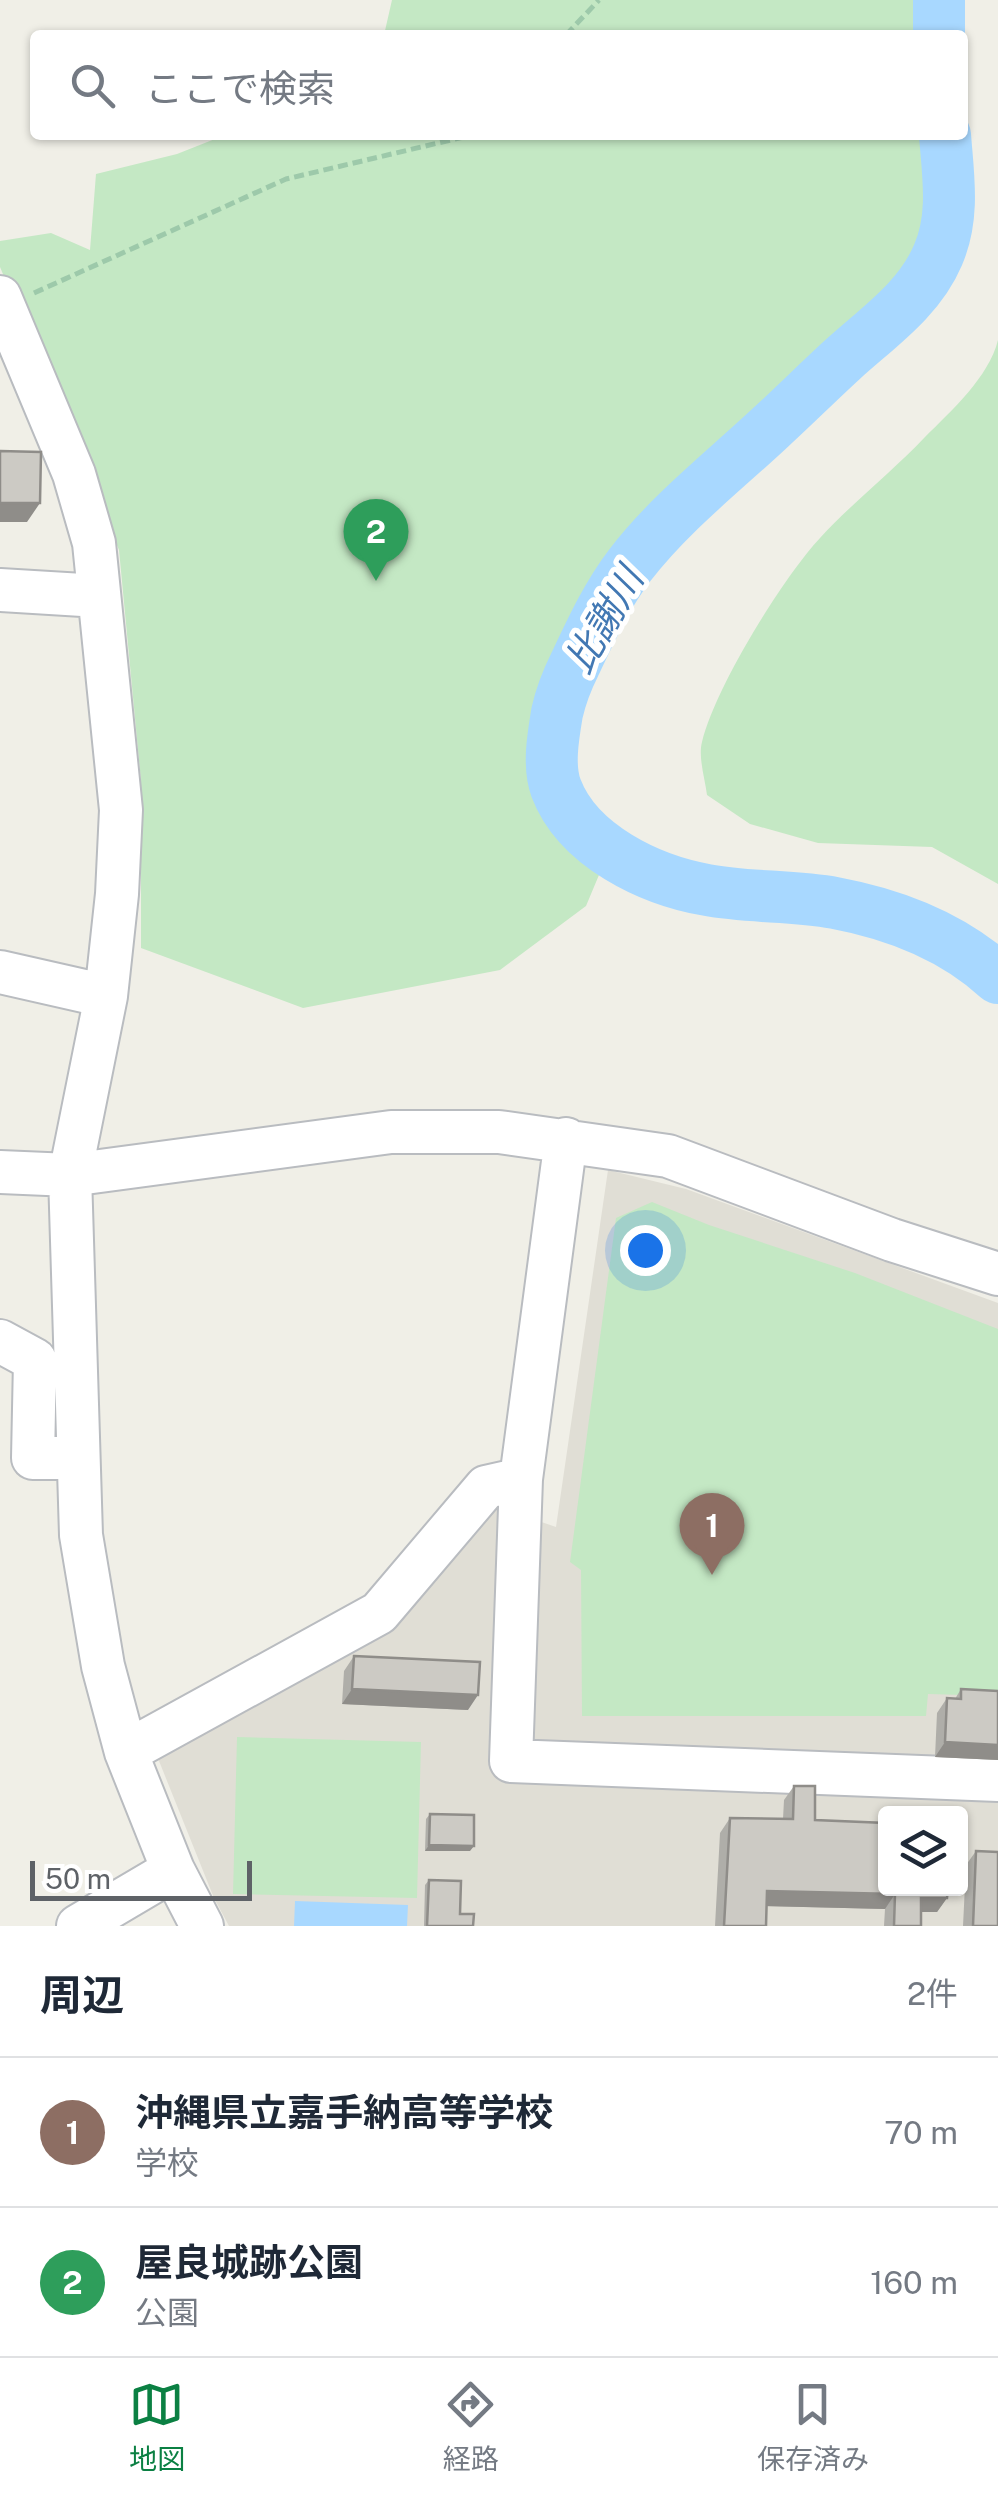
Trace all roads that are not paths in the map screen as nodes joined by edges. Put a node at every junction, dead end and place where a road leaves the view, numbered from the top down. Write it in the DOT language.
graph roads {
  1 [pos="2,302"];
  2 [pos="0,590"];
  3 [pos="99,596"];
  4 [pos="0,972"];
  5 [pos="106,996"];
  6 [pos="566,1139"];
  7 [pos="0,1172"];
  8 [pos="70,1174"];
  9 [pos="998,1274"];
  10 [pos="0,1342"];
  11 [pos="76,1458"];
  12 [pos="521,1478"];
  13 [pos="126,1752"];
  14 [pos="998,1780"];
  15 [pos="174,1870"];
  16 [pos="78,1926"];
  17 [pos="202,1926"];
  1 -- 3 [label="street"];
  2 -- 3 [label="street"];
  3 -- 5 [label="street"];
  4 -- 5 [label="street"];
  5 -- 8 [label="street"];
  6 -- 8 [label="street"];
  6 -- 9 [label="street"];
  6 -- 12 [label="street"];
  7 -- 8 [label="street"];
  8 -- 11 [label="street"];
  10 -- 11 [label="street"];
  11 -- 13 [label="street"];
  12 -- 13 [label="street"];
  12 -- 14 [label="street"];
  13 -- 15 [label="street"];
  15 -- 16 [label="street"];
  15 -- 17 [label="street"];
}
